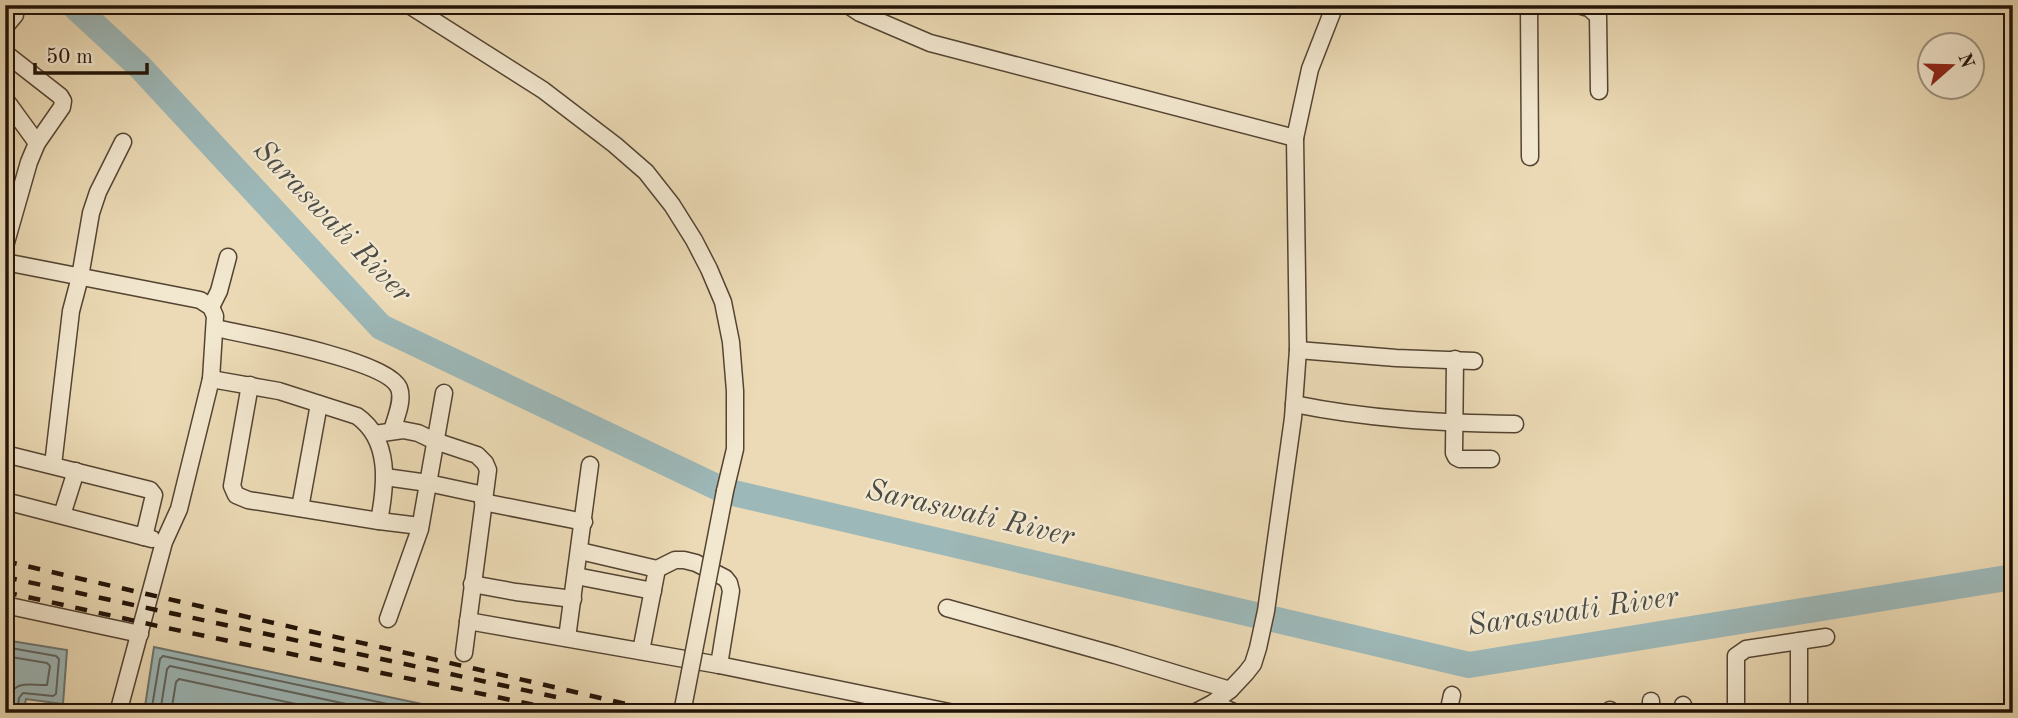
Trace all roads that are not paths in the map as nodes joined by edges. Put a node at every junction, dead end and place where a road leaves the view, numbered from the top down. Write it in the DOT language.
graph roads {
  1 [pos="409,5"];
  2 [pos="848,5"];
  3 [pos="1335,5"];
  4 [pos="1530,5"];
  5 [pos="1577,5"];
  6 [pos="5,54"];
  7 [pos="1599,91"];
  8 [pos="5,99"];
  9 [pos="1295,138"];
  10 [pos="123,142"];
  11 [pos="37,143"];
  12 [pos="1530,157"];
  13 [pos="5,246"];
  14 [pos="228,257"];
  15 [pos="5,262"];
  16 [pos="80,276"];
  17 [pos="211,307"];
  18 [pos="215,328"];
  19 [pos="1298,350"];
  20 [pos="1455,359"];
  21 [pos="1474,361"];
  22 [pos="211,379"];
  23 [pos="250,385"];
  24 [pos="444,393"];
  25 [pos="319,404"];
  26 [pos="1294,404"];
  27 [pos="1455,423"];
  28 [pos="1515,424"];
  29 [pos="392,431"];
  30 [pos="375,434"];
  31 [pos="435,441"];
  32 [pos="5,454"];
  33 [pos="1491,459"];
  34 [pos="53,465"];
  35 [pos="590,466"];
  36 [pos="76,471"];
  37 [pos="385,477"];
  38 [pos="428,483"];
  39 [pos="484,498"];
  40 [pos="5,501"];
  41 [pos="300,508"];
  42 [pos="62,515"];
  43 [pos="379,522"];
  44 [pos="584,522"];
  45 [pos="420,526"];
  46 [pos="144,537"];
  47 [pos="164,542"];
  48 [pos="580,551"];
  49 [pos="657,569"];
  50 [pos="576,576"];
  51 [pos="472,584"];
  52 [pos="653,591"];
  53 [pos="573,599"];
  54 [pos="5,605"];
  55 [pos="947,608"];
  56 [pos="388,619"];
  57 [pos="468,621"];
  58 [pos="140,634"];
  59 [pos="1826,637"];
  60 [pos="568,638"];
  61 [pos="1799,641"];
  62 [pos="642,651"];
  63 [pos="464,653"];
  64 [pos="719,665"];
  65 [pos="1230,690"];
  66 [pos="1452,695"];
  67 [pos="1213,703"];
  68 [pos="118,713"];
  69 [pos="682,713"];
  70 [pos="954,713"];
  71 [pos="1194,713"];
  72 [pos="1236,713"];
  73 [pos="1448,713"];
  74 [pos="1736,713"];
  75 [pos="1799,713"];
  1 -- 69 [label="street, bridge"];
  2 -- 9 [label="street"];
  3 -- 9 [label="street"];
  4 -- 12 [label="street"];
  5 -- 7 [label="street"];
  6 -- 11 [label="street"];
  8 -- 11 [label="street"];
  9 -- 19 [label="street"];
  10 -- 16 [label="street"];
  11 -- 13 [label="street"];
  14 -- 17 [label="street"];
  15 -- 16 [label="street"];
  16 -- 17 [label="street"];
  16 -- 34 [label="street"];
  17 -- 18 [label="street"];
  18 -- 22 [label="street"];
  18 -- 29 [label="street"];
  19 -- 20 [label="street"];
  19 -- 26 [label="street"];
  20 -- 21 [label="street"];
  20 -- 27 [label="street"];
  22 -- 23 [label="street"];
  22 -- 47 [label="street"];
  23 -- 25 [label="street"];
  23 -- 41 [label="street"];
  24 -- 31 [label="street"];
  25 -- 30 [label="street"];
  25 -- 41 [label="street"];
  26 -- 27 [label="street"];
  26 -- 65 [label="street"];
  27 -- 28 [label="street"];
  27 -- 33 [label="street"];
  29 -- 30 [label="street"];
  29 -- 31 [label="street"];
  30 -- 37 [label="street"];
  31 -- 38 [label="street"];
  31 -- 39 [label="street"];
  32 -- 34 [label="street"];
  34 -- 36 [label="street"];
  35 -- 44 [label="street"];
  36 -- 42 [label="street"];
  36 -- 46 [label="street"];
  37 -- 38 [label="street"];
  37 -- 43 [label="street"];
  38 -- 39 [label="street"];
  38 -- 45 [label="street"];
  39 -- 44 [label="street"];
  39 -- 51 [label="street"];
  40 -- 42 [label="street"];
  41 -- 43 [label="street"];
  42 -- 46 [label="street"];
  43 -- 45 [label="street"];
  44 -- 48 [label="street"];
  45 -- 56 [label="street"];
  46 -- 47 [label="street"];
  47 -- 58 [label="street"];
  48 -- 49 [label="street"];
  48 -- 50 [label="street"];
  49 -- 52 [label="street"];
  49 -- 64 [label="street"];
  50 -- 52 [label="street"];
  50 -- 53 [label="street"];
  51 -- 53 [label="street"];
  51 -- 57 [label="street"];
  52 -- 62 [label="street"];
  53 -- 60 [label="street"];
  54 -- 58 [label="street"];
  55 -- 65 [label="street"];
  57 -- 60 [label="street"];
  57 -- 63 [label="street"];
  58 -- 68 [label="street"];
  59 -- 61 [label="street"];
  60 -- 62 [label="street"];
  61 -- 74 [label="street"];
  61 -- 75 [label="street"];
  62 -- 64 [label="street"];
  64 -- 70 [label="street"];
  65 -- 67 [label="street"];
  66 -- 73 [label="street"];
  67 -- 71 [label="street"];
  67 -- 72 [label="street"];
}
